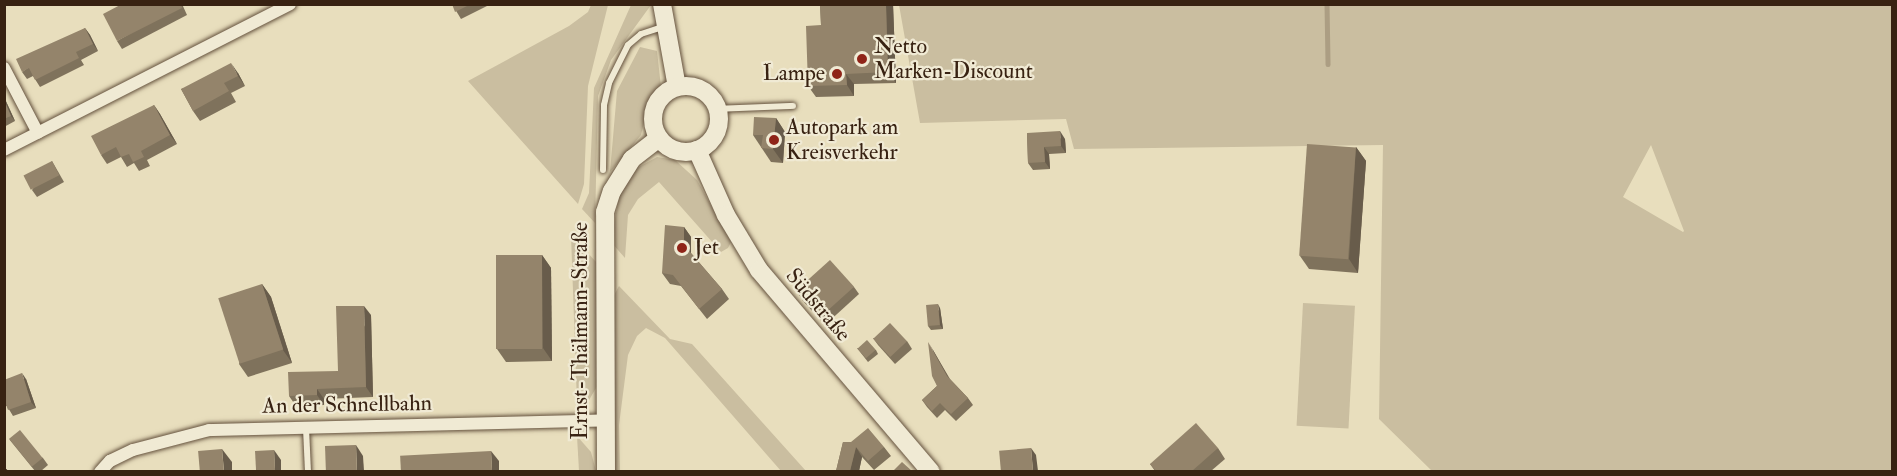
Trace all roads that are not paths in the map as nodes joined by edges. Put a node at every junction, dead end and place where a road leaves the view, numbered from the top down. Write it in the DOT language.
graph roads {
  1 [pos="290,4"];
  2 [pos="662,4"];
  3 [pos="664,27"];
  4 [pos="4,68"];
  5 [pos="677,87"];
  6 [pos="793,106"];
  7 [pos="717,109"];
  8 [pos="39,133"];
  9 [pos="658,138"];
  10 [pos="4,150"];
  11 [pos="697,150"];
  12 [pos="603,170"];
  13 [pos="605,420"];
  14 [pos="306,427"];
  15 [pos="100,471"];
  16 [pos="308,471"];
  17 [pos="606,471"];
  18 [pos="931,471"];
  1 -- 8 [label="street"];
  2 -- 3 [label="main road"];
  3 -- 5 [label="main road"];
  3 -- 12 [label="lane"];
  4 -- 8 [label="street"];
  5 -- 7 [label="main road"];
  5 -- 9 [label="main road"];
  6 -- 7 [label="lane"];
  7 -- 11 [label="main road"];
  8 -- 10 [label="street"];
  9 -- 11 [label="main road"];
  9 -- 13 [label="main road, Ernst-Thälmann-Straße"];
  11 -- 18 [label="main road, Südstraße"];
  13 -- 14 [label="street, An der Schnellbahn"];
  13 -- 17 [label="main road, Ernst-Thälmann-Straße"];
  14 -- 15 [label="street, An der Schnellbahn"];
  14 -- 16 [label="lane"];
}
